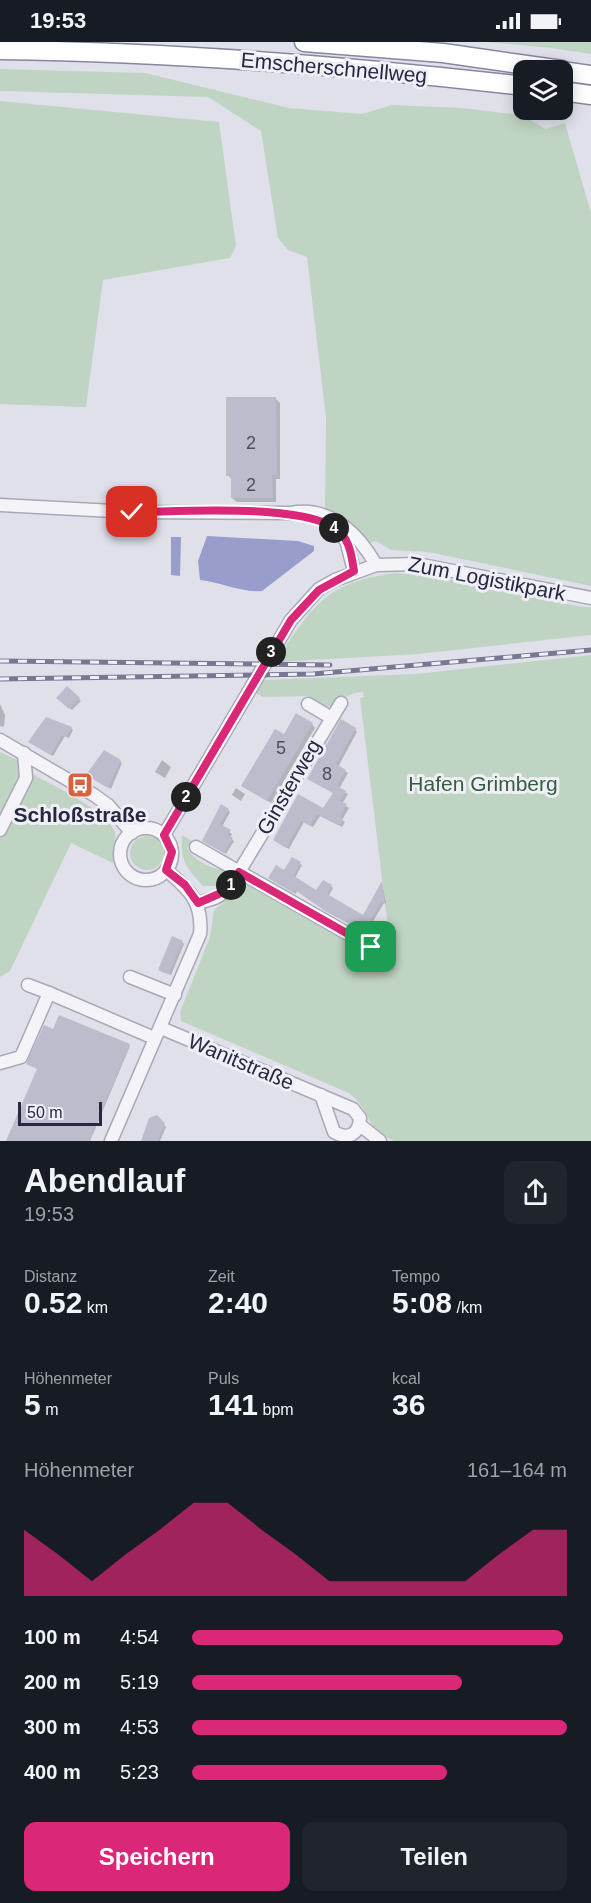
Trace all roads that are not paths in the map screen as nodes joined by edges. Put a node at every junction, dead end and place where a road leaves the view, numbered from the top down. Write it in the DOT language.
graph roads {
  1 [pos="304,42"];
  2 [pos="0,50"];
  3 [pos="577,71"];
  4 [pos="513,85"];
  5 [pos="573,93"];
  6 [pos="591,95"];
  7 [pos="0,505"];
  8 [pos="291,513"];
  9 [pos="376,565"];
  10 [pos="354,571"];
  11 [pos="591,598"];
  12 [pos="341,703"];
  13 [pos="308,704"];
  14 [pos="330,717"];
  15 [pos="0,740"];
  16 [pos="24,753"];
  17 [pos="0,830"];
  18 [pos="132,832"];
  19 [pos="164,835"];
  20 [pos="196,847"];
  21 [pos="166,870"];
  22 [pos="239,872"];
  23 [pos="198,903"];
  24 [pos="371,947"];
  25 [pos="130,977"];
  26 [pos="28,985"];
  27 [pos="49,993"];
  28 [pos="175,995"];
  29 [pos="158,1033"];
  30 [pos="0,1063"];
  31 [pos="321,1095"];
  32 [pos="360,1125"];
  33 [pos="341,1139"];
  34 [pos="111,1141"];
  35 [pos="380,1141"];
  1 -- 3 [label="highway, Emscherschnellweg"];
  2 -- 4 [label="highway, Emscherschnellweg"];
  5 -- 6 [label="highway"];
  7 -- 8 [label="street"];
  8 -- 9 [label="street"];
  8 -- 10 [label="street"];
  9 -- 10 [label="street, Zum Logistikpark"];
  9 -- 11 [label="street, Zum Logistikpark"];
  10 -- 19 [label="street, Zum Logistikpark"];
  12 -- 14 [label="street, Ginsterweg"];
  13 -- 14 [label="street"];
  14 -- 22 [label="street, Ginsterweg"];
  15 -- 16 [label="street"];
  16 -- 17 [label="street"];
  16 -- 18 [label="street"];
  18 -- 19 [label="street"];
  18 -- 21 [label="street"];
  19 -- 21 [label="street"];
  20 -- 22 [label="street"];
  21 -- 23 [label="street"];
  22 -- 23 [label="street, Ginsterweg"];
  22 -- 24 [label="street"];
  23 -- 28 [label="street"];
  25 -- 28 [label="street"];
  26 -- 27 [label="street, Wanitstraße"];
  27 -- 29 [label="street, Wanitstraße"];
  27 -- 30 [label="street"];
  28 -- 29 [label="street"];
  29 -- 31 [label="street, Wanitstraße"];
  29 -- 34 [label="street"];
  31 -- 32 [label="street, Wanitstraße"];
  31 -- 33 [label="street, Wanitstraße"];
  32 -- 33 [label="street, Wanitstraße"];
  32 -- 35 [label="street"];
}
